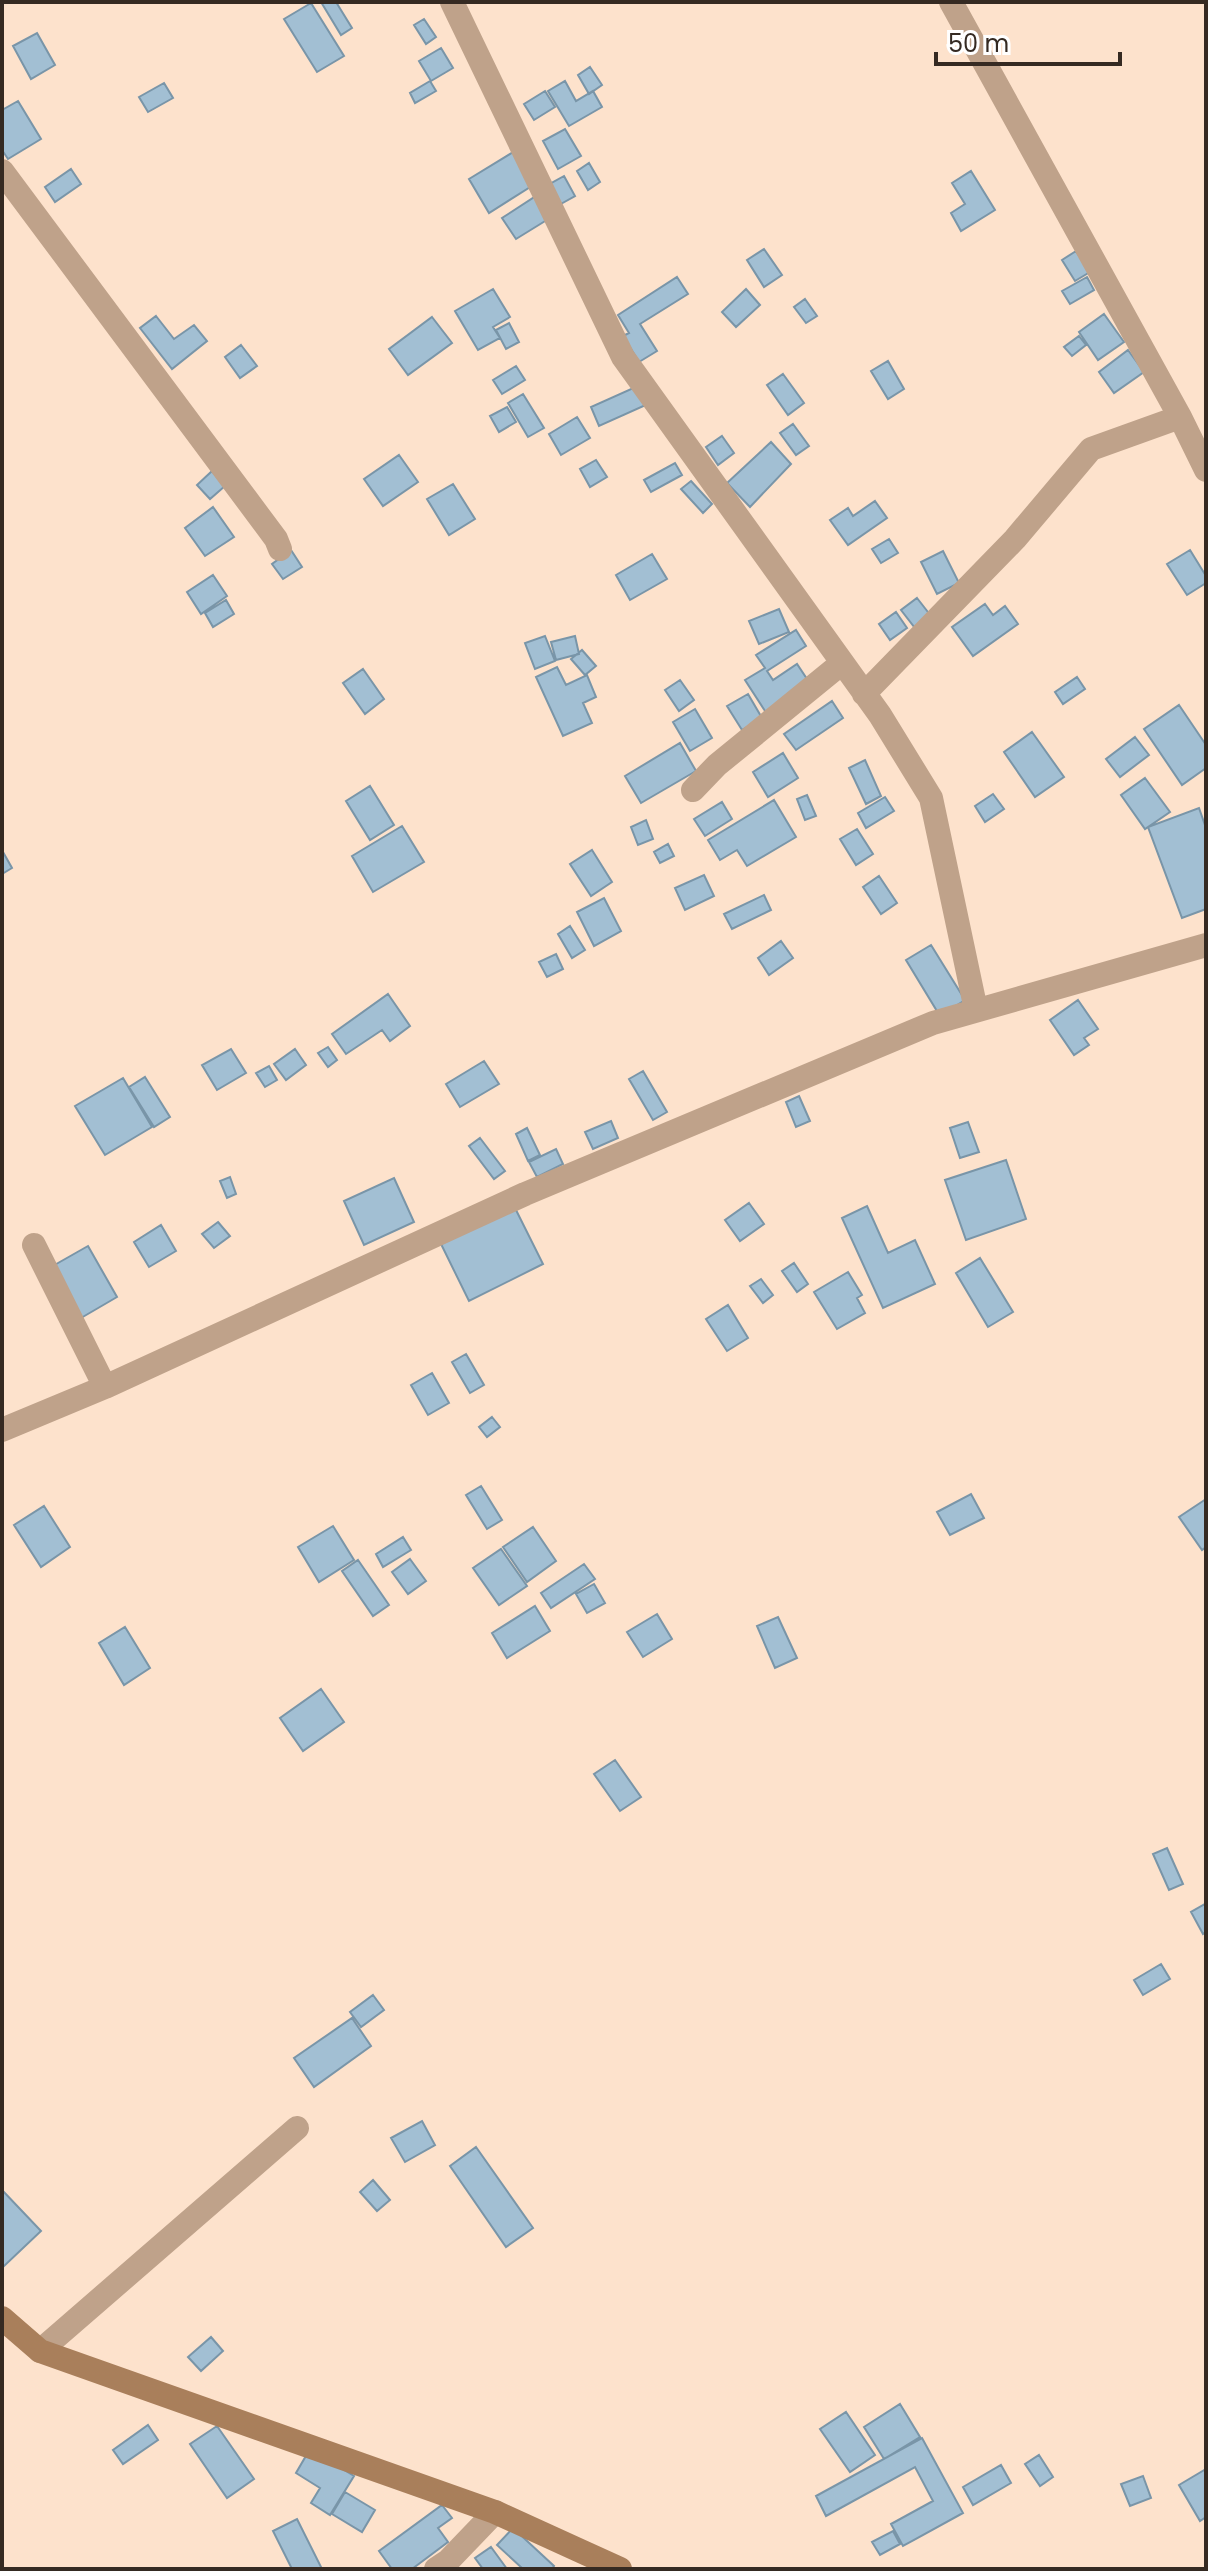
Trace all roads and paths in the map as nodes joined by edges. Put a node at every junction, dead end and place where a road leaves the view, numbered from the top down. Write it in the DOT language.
graph roads {
  1 [pos="452,2"];
  2 [pos="951,2"];
  3 [pos="2,171"];
  4 [pos="1180,417"];
  5 [pos="1206,470"];
  6 [pos="280,549"];
  7 [pos="842,663"];
  8 [pos="864,694"];
  9 [pos="693,790"];
  10 [pos="1206,945"];
  11 [pos="976,1010"];
  12 [pos="34,1245"];
  13 [pos="105,1387"];
  14 [pos="2,1430"];
  15 [pos="297,2128"];
  16 [pos="2,2318"];
  17 [pos="40,2351"];
  18 [pos="495,2512"];
  19 [pos="436,2569"];
  20 [pos="620,2569"];
  1 -- 7 [label="street"];
  2 -- 4 [label="street"];
  3 -- 6 [label="street"];
  4 -- 5 [label="street"];
  4 -- 8 [label="street"];
  7 -- 8 [label="street"];
  7 -- 9 [label="street"];
  8 -- 11 [label="street"];
  10 -- 11 [label="street"];
  11 -- 13 [label="street"];
  12 -- 13 [label="street"];
  13 -- 14 [label="street"];
  15 -- 17 [label="street"];
  16 -- 17 [label="main road"];
  17 -- 18 [label="main road"];
  18 -- 19 [label="street"];
  18 -- 20 [label="main road"];
}
